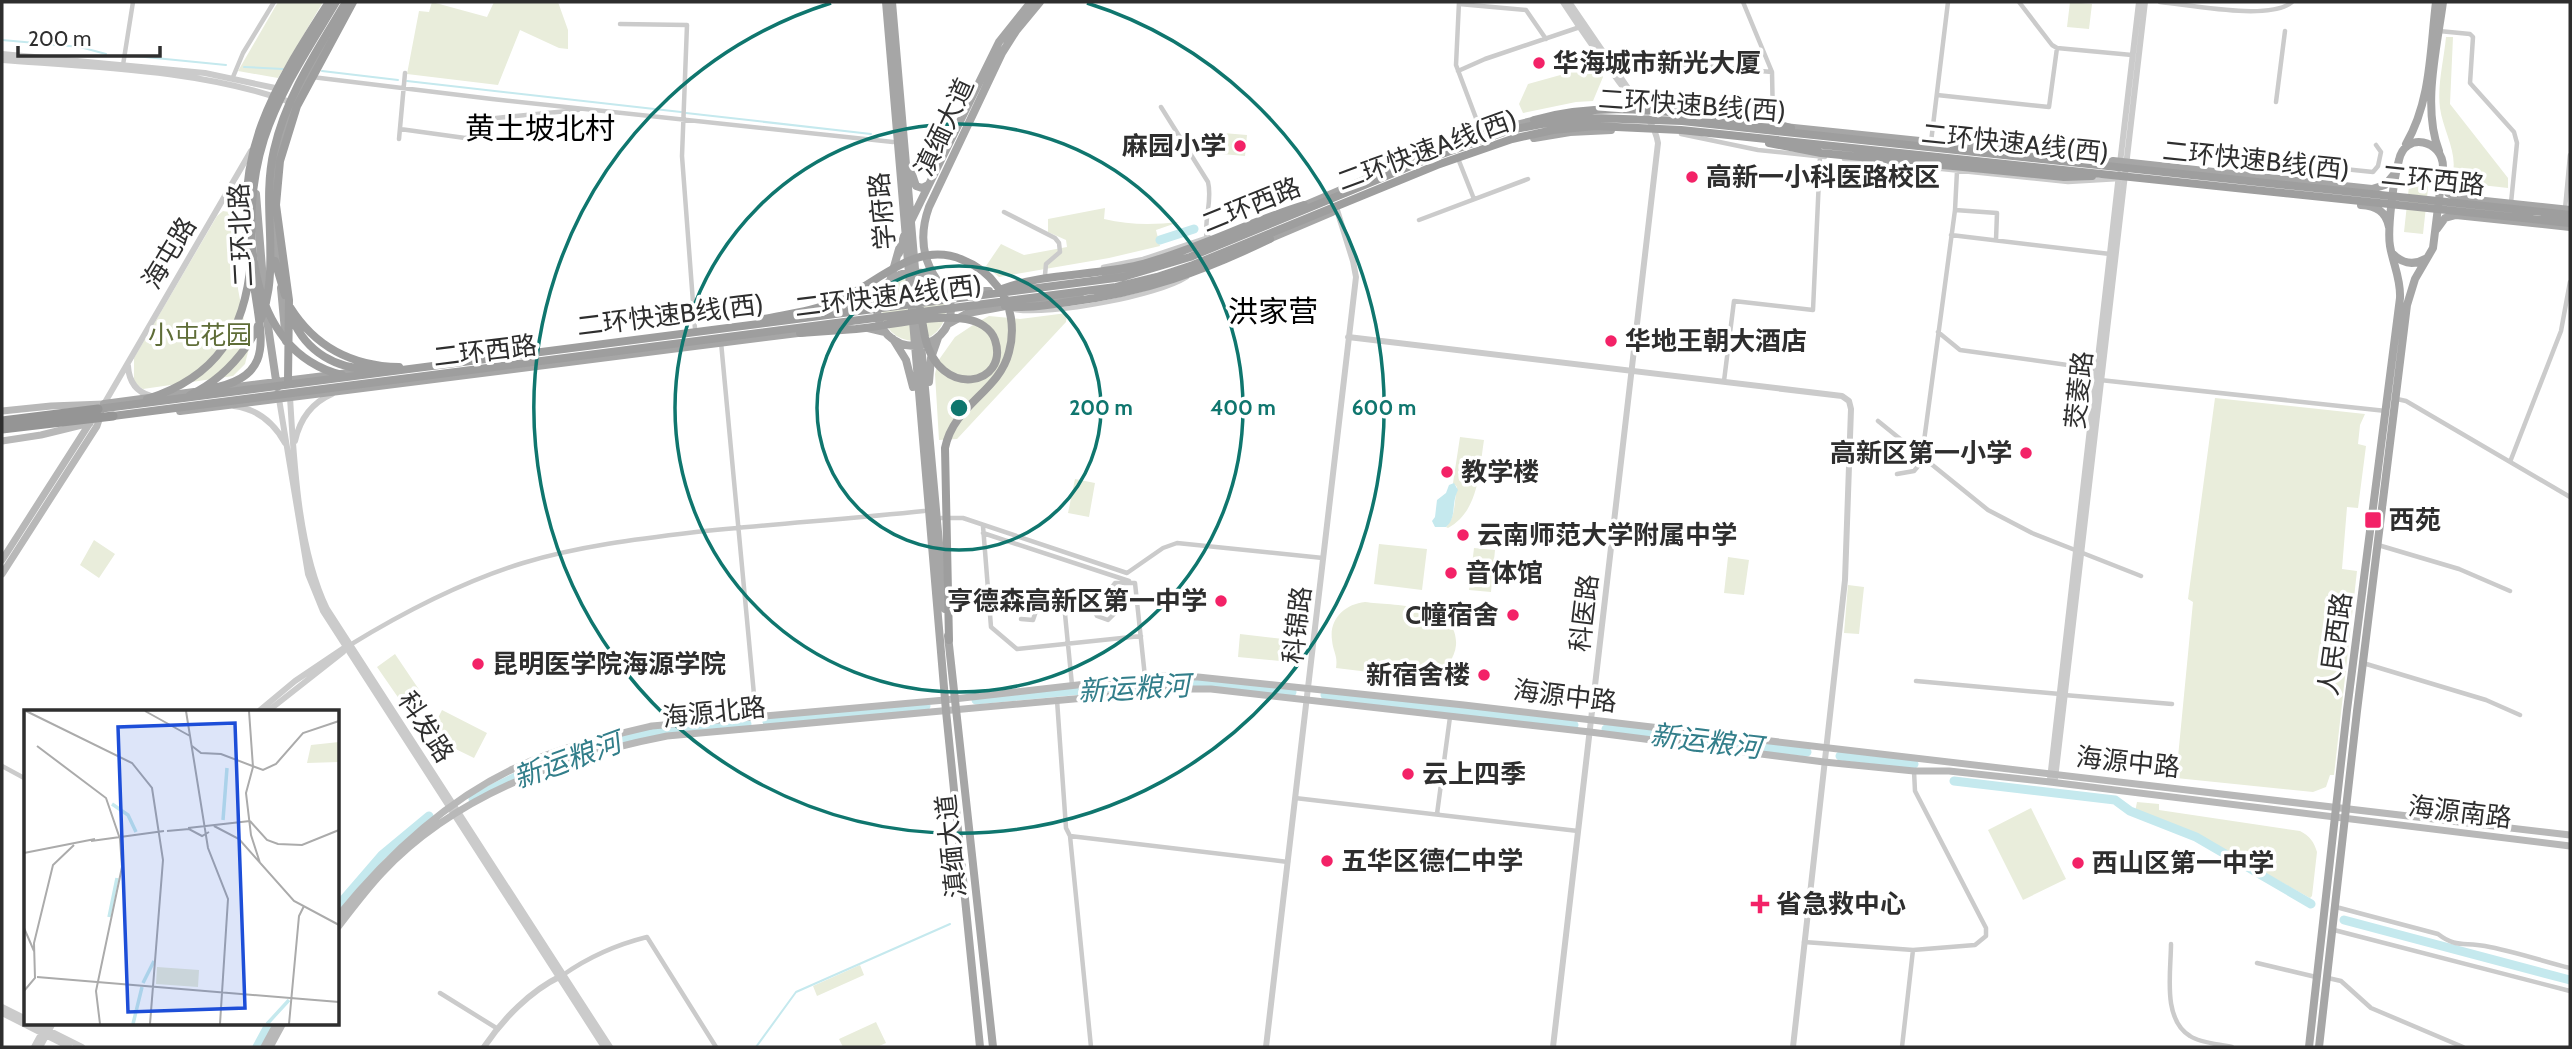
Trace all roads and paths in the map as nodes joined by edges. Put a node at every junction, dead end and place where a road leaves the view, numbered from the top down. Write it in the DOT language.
graph roads {
  1 [pos="133,2"];
  2 [pos="274,2"];
  3 [pos="332,2"];
  4 [pos="350,2"];
  5 [pos="886,2"];
  6 [pos="892,2"];
  7 [pos="1031,2"];
  8 [pos="1040,2"];
  9 [pos="1563,2"];
  10 [pos="1569,2"];
  11 [pos="1743,2"];
  12 [pos="1948,2"];
  13 [pos="2019,2"];
  14 [pos="2138,2"];
  15 [pos="2145,2"];
  16 [pos="2160,2"];
  17 [pos="2292,2"];
  18 [pos="2436,2"];
  19 [pos="2443,2"];
  20 [pos="1459,3"];
  21 [pos="620,24"];
  22 [pos="1580,27"];
  23 [pos="2285,31"];
  24 [pos="2439,31"];
  25 [pos="1546,39"];
  26 [pos="2057,48"];
  27 [pos="2,54"];
  28 [pos="893,54"];
  29 [pos="2132,55"];
  30 [pos="2,60"];
  31 [pos="123,65"];
  32 [pos="1458,71"];
  33 [pos="1772,72"];
  34 [pos="405,73"];
  35 [pos="1620,76"];
  36 [pos="233,77"];
  37 [pos="307,77"];
  38 [pos="403,89"];
  39 [pos="1937,95"];
  40 [pos="279,96"];
  41 [pos="296,99"];
  42 [pos="2276,102"];
  43 [pos="537,104"];
  44 [pos="1638,105"];
  45 [pos="1161,107"];
  46 [pos="582,109"];
  47 [pos="1594,113"];
  48 [pos="538,114"];
  49 [pos="1645,114"];
  50 [pos="684,116"];
  51 [pos="1773,121"];
  52 [pos="1791,128"];
  53 [pos="400,129"];
  54 [pos="1656,132"];
  55 [pos="1482,134"];
  56 [pos="1681,134"];
  57 [pos="1721,134"];
  58 [pos="1493,135"];
  59 [pos="399,139"];
  60 [pos="893,142"];
  61 [pos="1931,142"];
  62 [pos="2376,145"];
  63 [pos="2381,152"];
  64 [pos="2389,152"];
  65 [pos="2402,152"];
  66 [pos="2570,155"];
  67 [pos="1820,157"];
  68 [pos="2442,157"];
  69 [pos="2237,158"];
  70 [pos="1459,161"];
  71 [pos="2398,162"];
  72 [pos="2443,167"];
  73 [pos="911,168"];
  74 [pos="895,170"];
  75 [pos="1957,171"];
  76 [pos="2122,171"];
  77 [pos="2092,176"];
  78 [pos="1528,178"];
  79 [pos="930,182"];
  80 [pos="2333,185"];
  81 [pos="1347,192"];
  82 [pos="227,196"];
  83 [pos="256,199"];
  84 [pos="1474,199"];
  85 [pos="2482,201"];
  86 [pos="2331,202"];
  87 [pos="2511,204"];
  88 [pos="1332,210"];
  89 [pos="1955,210"];
  90 [pos="1004,212"];
  91 [pos="2480,218"];
  92 [pos="2569,218"];
  93 [pos="1419,220"];
  94 [pos="269,222"];
  95 [pos="253,223"];
  96 [pos="1951,235"];
  97 [pos="2389,237"];
  98 [pos="1996,240"];
  99 [pos="1207,241"];
  100 [pos="2434,242"];
  101 [pos="2390,248"];
  102 [pos="899,253"];
  103 [pos="2430,253"];
  104 [pos="2110,254"];
  105 [pos="1045,275"];
  106 [pos="890,281"];
  107 [pos="939,281"];
  108 [pos="2570,282"];
  109 [pos="916,287"];
  110 [pos="1002,289"];
  111 [pos="881,293"];
  112 [pos="1005,306"];
  113 [pos="289,308"];
  114 [pos="820,313"];
  115 [pos="948,324"];
  116 [pos="823,329"];
  117 [pos="697,330"];
  118 [pos="885,332"];
  119 [pos="1938,332"];
  120 [pos="760,333"];
  121 [pos="1349,337"];
  122 [pos="938,338"];
  123 [pos="893,339"];
  124 [pos="721,342"];
  125 [pos="461,363"];
  126 [pos="128,364"];
  127 [pos="376,369"];
  128 [pos="2096,369"];
  129 [pos="1632,370"];
  130 [pos="439,374"];
  131 [pos="929,376"];
  132 [pos="912,379"];
  133 [pos="288,380"];
  134 [pos="2097,380"];
  135 [pos="276,382"];
  136 [pos="1724,382"];
  137 [pos="345,390"];
  138 [pos="177,395"];
  139 [pos="157,397"];
  140 [pos="290,397"];
  141 [pos="279,399"];
  142 [pos="2396,399"];
  143 [pos="229,405"];
  144 [pos="101,406"];
  145 [pos="2,411"];
  146 [pos="2386,411"];
  147 [pos="113,416"];
  148 [pos="2,421"];
  149 [pos="1878,421"];
  150 [pos="94,422"];
  151 [pos="2,429"];
  152 [pos="2,441"];
  153 [pos="292,453"];
  154 [pos="1923,458"];
  155 [pos="2510,462"];
  156 [pos="1897,474"];
  157 [pos="2570,498"];
  158 [pos="924,511"];
  159 [pos="944,518"];
  160 [pos="983,526"];
  161 [pos="739,528"];
  162 [pos="983,533"];
  163 [pos="934,541"];
  164 [pos="2378,545"];
  165 [pos="2079,552"];
  166 [pos="1324,558"];
  167 [pos="2,561"];
  168 [pos="1128,573"];
  169 [pos="2,574"];
  170 [pos="2141,576"];
  171 [pos="1129,582"];
  172 [pos="2510,591"];
  173 [pos="1064,604"];
  174 [pos="1021,619"];
  175 [pos="1141,636"];
  176 [pos="944,641"];
  177 [pos="1068,644"];
  178 [pos="347,647"];
  179 [pos="2363,663"];
  180 [pos="1145,677"];
  181 [pos="1916,681"];
  182 [pos="1072,686"];
  183 [pos="1308,688"];
  184 [pos="2062,694"];
  185 [pos="956,699"];
  186 [pos="1057,699"];
  187 [pos="945,700"];
  188 [pos="1307,701"];
  189 [pos="2172,704"];
  190 [pos="957,709"];
  191 [pos="260,710"];
  192 [pos="269,710"];
  193 [pos="946,710"];
  194 [pos="2520,716"];
  195 [pos="757,717"];
  196 [pos="1450,717"];
  197 [pos="1591,720"];
  198 [pos="1590,732"];
  199 [pos="1826,747"];
  200 [pos="1824,762"];
  201 [pos="2,766"];
  202 [pos="1914,771"];
  203 [pos="24,778"];
  204 [pos="2052,779"];
  205 [pos="1295,798"];
  206 [pos="2336,806"];
  207 [pos="2347,808"];
  208 [pos="454,809"];
  209 [pos="1437,814"];
  210 [pos="2335,818"];
  211 [pos="2345,820"];
  212 [pos="1578,831"];
  213 [pos="2570,835"];
  214 [pos="1070,836"];
  215 [pos="2570,846"];
  216 [pos="1288,862"];
  217 [pos="2336,907"];
  218 [pos="340,914"];
  219 [pos="340,924"];
  220 [pos="2333,929"];
  221 [pos="1803,942"];
  222 [pos="2171,944"];
  223 [pos="1913,950"];
  224 [pos="2257,963"];
  225 [pos="2570,968"];
  226 [pos="560,977"];
  227 [pos="2317,977"];
  228 [pos="2328,978"];
  229 [pos="2570,991"];
  230 [pos="440,993"];
  231 [pos="2,1007"];
  232 [pos="2,1013"];
  233 [pos="24,1018"];
  234 [pos="24,1022"];
  235 [pos="276,1024"];
  236 [pos="282,1024"];
  237 [pos="498,1029"];
  238 [pos="46,1030"];
  239 [pos="34,1047"];
  240 [pos="40,1047"];
  241 [pos="69,1047"];
  242 [pos="82,1047"];
  243 [pos="264,1047"];
  244 [pos="270,1047"];
  245 [pos="486,1047"];
  246 [pos="604,1047"];
  247 [pos="610,1047"];
  248 [pos="716,1047"];
  249 [pos="980,1047"];
  250 [pos="993,1047"];
  251 [pos="1091,1047"];
  252 [pos="1266,1047"];
  253 [pos="1553,1047"];
  254 [pos="1793,1047"];
  255 [pos="1902,1047"];
  256 [pos="2232,1047"];
  257 [pos="2309,1047"];
  258 [pos="2319,1047"];
  259 [pos="2463,1047"];
  1 -- 31 [label="street"];
  2 -- 36 [label="street"];
  3 -- 40 [label="main road, 二环北路"];
  3 -- 95 [label="highway"];
  3 -- 138 [label="highway"];
  4 -- 37 [label="main road, 二环北路"];
  4 -- 94 [label="highway"];
  4 -- 113 [label="highway"];
  5 -- 28 [label="main road, 学府路"];
  5 -- 60 [label="main road, 学府路"];
  6 -- 28 [label="main road, 学府路"];
  6 -- 73 [label="main road"];
  7 -- 79 [label="main road, 滇缅大道"];
  8 -- 107 [label="main road, 滇缅大道"];
  9 -- 22 [label="street"];
  10 -- 35 [label="street"];
  11 -- 33 [label="street"];
  12 -- 39 [label="street"];
  13 -- 26 [label="street"];
  14 -- 29 [label="street, 茭菱路"];
  15 -- 76 [label="street, 茭菱路"];
  16 -- 17 [label="street"];
  18 -- 65 [label="main road, 人民西路"];
  19 -- 24 [label="main road, 人民西路"];
  20 -- 25 [label="street"];
  20 -- 32 [label="street"];
  21 -- 50 [label="street"];
  22 -- 25 [label="street"];
  22 -- 44 [label="street"];
  23 -- 42 [label="street"];
  24 -- 68 [label="main road, 人民西路"];
  24 -- 87 [label="street"];
  25 -- 32 [label="street"];
  26 -- 29 [label="street"];
  26 -- 39 [label="street"];
  27 -- 31 [label="street"];
  28 -- 109 [label="main road, 学府路"];
  28 -- 163 [label="main road, 学府路"];
  29 -- 76 [label="street, 茭菱路"];
  30 -- 40 [label="street"];
  31 -- 36 [label="street"];
  32 -- 55 [label="street"];
  33 -- 35 [label="street"];
  33 -- 51 [label="street"];
  34 -- 38 [label="street"];
  35 -- 44 [label="street"];
  36 -- 40 [label="street"];
  37 -- 38 [label="street"];
  37 -- 41 [label="main road, 二环北路"];
  38 -- 43 [label="street"];
  38 -- 53 [label="street"];
  39 -- 61 [label="street"];
  40 -- 41 [label="street"];
  40 -- 82 [label="street, 海屯路"];
  40 -- 83 [label="main road, 二环北路"];
  41 -- 133 [label="main road, 二环北路"];
  43 -- 48 [label="street"];
  43 -- 50 [label="street"];
  44 -- 47 [label="street"];
  44 -- 49 [label="street"];
  44 -- 51 [label="street"];
  45 -- 99 [label="street"];
  46 -- 48 [label="street"];
  47 -- 49 [label="main road, 二环西路"];
  47 -- 55 [label="main road, 二环西路"];
  48 -- 53 [label="street"];
  49 -- 52 [label="main road, 二环西路"];
  49 -- 54 [label="street"];
  50 -- 60 [label="street"];
  50 -- 117 [label="street"];
  51 -- 52 [label="street"];
  52 -- 58 [label="highway"];
  52 -- 61 [label="main road, 二环西路"];
  53 -- 59 [label="street"];
  54 -- 56 [label="main road, 二环西路"];
  54 -- 70 [label="main road, 二环西路"];
  54 -- 129 [label="street, 科医路"];
  55 -- 99 [label="main road, 二环西路"];
  56 -- 67 [label="street"];
  56 -- 77 [label="main road, 二环西路"];
  57 -- 77 [label="highway"];
  57 -- 88 [label="highway, 二环快速A线(西)"];
  57 -- 92 [label="highway, 二环快速A线(西)"];
  58 -- 81 [label="highway, 二环快速B线(西)"];
  58 -- 92 [label="highway, 二环快速B线(西)"];
  60 -- 74 [label="main road, 学府路"];
  61 -- 76 [label="main road, 二环西路"];
  62 -- 63 [label="street"];
  63 -- 64 [label="street"];
  63 -- 69 [label="street"];
  65 -- 68 [label="main road"];
  65 -- 71 [label="main road, 人民西路"];
  66 -- 92 [label="street"];
  67 -- 75 [label="street"];
  67 -- 136 [label="street"];
  68 -- 72 [label="main road, 人民西路"];
  70 -- 84 [label="street"];
  70 -- 88 [label="main road, 二环西路"];
  71 -- 80 [label="main road"];
  71 -- 97 [label="main road, 人民西路"];
  72 -- 85 [label="main road"];
  72 -- 100 [label="main road, 人民西路"];
  73 -- 74 [label="main road"];
  73 -- 79 [label="main road"];
  74 -- 102 [label="main road, 学府路"];
  75 -- 76 [label="street"];
  75 -- 89 [label="street"];
  76 -- 77 [label="main road, 二环西路"];
  76 -- 80 [label="main road"];
  76 -- 86 [label="main road"];
  76 -- 92 [label="main road, 二环西路"];
  76 -- 104 [label="street, 茭菱路"];
  76 -- 134 [label="street, 茭菱路"];
  78 -- 84 [label="street"];
  79 -- 102 [label="main road, 滇缅大道"];
  80 -- 86 [label="main road"];
  81 -- 110 [label="highway"];
  81 -- 117 [label="highway, 二环快速B线(西)"];
  82 -- 83 [label="street"];
  82 -- 126 [label="street, 海屯路"];
  83 -- 135 [label="main road, 二环北路"];
  84 -- 93 [label="street"];
  85 -- 87 [label="main road"];
  85 -- 91 [label="main road"];
  86 -- 97 [label="main road"];
  87 -- 92 [label="main road"];
  88 -- 112 [label="main road, 二环西路"];
  88 -- 112 [label="highway"];
  88 -- 120 [label="highway, 二环快速A线(西)"];
  88 -- 121 [label="street, 科锦路"];
  89 -- 96 [label="street"];
  89 -- 98 [label="street"];
  90 -- 105 [label="street"];
  91 -- 92 [label="main road"];
  91 -- 100 [label="main road"];
  94 -- 125 [label="highway"];
  94 -- 147 [label="highway"];
  95 -- 130 [label="highway"];
  95 -- 144 [label="highway"];
  96 -- 98 [label="street"];
  96 -- 119 [label="street"];
  97 -- 101 [label="main road, 人民西路"];
  98 -- 104 [label="street"];
  99 -- 105 [label="street"];
  99 -- 110 [label="main road, 二环西路"];
  100 -- 103 [label="main road, 人民西路"];
  101 -- 103 [label="main road"];
  101 -- 146 [label="main road, 人民西路"];
  102 -- 106 [label="main road, 学府路"];
  103 -- 142 [label="main road, 人民西路"];
  104 -- 128 [label="street, 茭菱路"];
  105 -- 110 [label="street"];
  106 -- 107 [label="main road"];
  106 -- 111 [label="main road"];
  107 -- 110 [label="main road, 二环西路"];
  107 -- 115 [label="main road"];
  108 -- 155 [label="street"];
  109 -- 120 [label="highway"];
  109 -- 163 [label="main road, 学府路"];
  110 -- 112 [label="main road"];
  111 -- 114 [label="main road, 二环西路"];
  111 -- 118 [label="main road"];
  112 -- 115 [label="main road, 二环西路"];
  113 -- 127 [label="highway"];
  113 -- 133 [label="highway"];
  114 -- 116 [label="main road"];
  114 -- 117 [label="main road, 二环西路"];
  115 -- 122 [label="main road"];
  116 -- 118 [label="main road, 二环西路"];
  116 -- 124 [label="main road, 二环西路"];
  117 -- 125 [label="highway, 二环快速B线(西)"];
  117 -- 127 [label="main road, 二环西路"];
  117 -- 159 [label="highway"];
  118 -- 123 [label="main road"];
  119 -- 128 [label="street"];
  119 -- 154 [label="street"];
  120 -- 130 [label="highway, 二环快速A线(西)"];
  121 -- 129 [label="street"];
  121 -- 166 [label="street, 科锦路"];
  122 -- 123 [label="main road"];
  122 -- 131 [label="main road"];
  123 -- 132 [label="main road, 滇缅大道"];
  124 -- 137 [label="main road, 二环西路"];
  124 -- 161 [label="street"];
  125 -- 144 [label="highway"];
  126 -- 139 [label="street"];
  126 -- 144 [label="street, 海屯路"];
  127 -- 133 [label="main road, 二环西路"];
  128 -- 134 [label="street, 茭菱路"];
  129 -- 136 [label="street"];
  129 -- 197 [label="street, 科医路"];
  130 -- 147 [label="highway"];
  131 -- 132 [label="main road"];
  131 -- 159 [label="main road"];
  132 -- 158 [label="main road, 滇缅大道"];
  133 -- 135 [label="main road, 二环西路"];
  133 -- 140 [label="main road, 二环北路"];
  134 -- 146 [label="street"];
  134 -- 165 [label="street, 茭菱路"];
  135 -- 138 [label="main road, 二环西路"];
  135 -- 141 [label="main road, 二环北路"];
  136 -- 199 [label="street"];
  137 -- 140 [label="main road, 二环西路"];
  137 -- 153 [label="street"];
  138 -- 139 [label="main road, 二环西路"];
  139 -- 144 [label="main road, 二环西路"];
  140 -- 141 [label="main road, 二环西路"];
  140 -- 153 [label="street, 科发路"];
  141 -- 143 [label="main road, 二环西路"];
  141 -- 153 [label="street, 科发路"];
  142 -- 155 [label="street"];
  142 -- 164 [label="main road, 人民西路"];
  143 -- 150 [label="main road, 二环西路"];
  143 -- 153 [label="street"];
  144 -- 145 [label="main road"];
  144 -- 148 [label="highway"];
  144 -- 150 [label="main road, 海屯路"];
  146 -- 206 [label="main road, 人民西路"];
  147 -- 151 [label="highway"];
  149 -- 154 [label="street"];
  150 -- 152 [label="main road"];
  150 -- 167 [label="main road, 海屯路"];
  150 -- 169 [label="main road, 海屯路"];
  153 -- 178 [label="street, 科发路"];
  154 -- 156 [label="street"];
  154 -- 165 [label="street"];
  155 -- 157 [label="street"];
  158 -- 161 [label="street"];
  158 -- 176 [label="main road, 滇缅大道"];
  159 -- 160 [label="street"];
  159 -- 176 [label="highway"];
  160 -- 162 [label="street"];
  160 -- 168 [label="street"];
  161 -- 178 [label="street"];
  161 -- 195 [label="street"];
  162 -- 171 [label="street"];
  162 -- 177 [label="street"];
  163 -- 176 [label="main road, 滇缅大道"];
  164 -- 172 [label="street"];
  164 -- 179 [label="main road, 人民西路"];
  165 -- 170 [label="street"];
  165 -- 184 [label="street, 茭菱路"];
  166 -- 168 [label="street"];
  166 -- 183 [label="street, 科锦路"];
  168 -- 171 [label="street"];
  171 -- 173 [label="street"];
  171 -- 175 [label="street"];
  173 -- 174 [label="street"];
  173 -- 177 [label="street"];
  175 -- 177 [label="street"];
  175 -- 180 [label="street"];
  176 -- 185 [label="main road, 滇缅大道"];
  176 -- 187 [label="main road, 滇缅大道"];
  177 -- 182 [label="street"];
  178 -- 191 [label="street"];
  178 -- 192 [label="street"];
  178 -- 208 [label="street, 科发路"];
  179 -- 194 [label="street"];
  179 -- 207 [label="main road, 人民西路"];
  180 -- 182 [label="main road, 海源中路"];
  180 -- 183 [label="main road, 海源中路"];
  181 -- 184 [label="street"];
  182 -- 185 [label="main road, 海源中路"];
  183 -- 188 [label="street, 科锦路"];
  183 -- 197 [label="main road, 海源中路"];
  184 -- 189 [label="street"];
  184 -- 204 [label="street, 茭菱路"];
  185 -- 187 [label="main road, 海源中路"];
  185 -- 190 [label="main road, 滇缅大道"];
  186 -- 188 [label="main road, 海源中路"];
  186 -- 190 [label="main road, 海源中路"];
  186 -- 214 [label="street"];
  187 -- 193 [label="main road, 滇缅大道"];
  187 -- 195 [label="main road, 海源北路"];
  188 -- 196 [label="main road, 海源中路"];
  188 -- 205 [label="street, 科锦路"];
  190 -- 193 [label="main road, 海源中路"];
  190 -- 250 [label="main road, 滇缅大道"];
  193 -- 208 [label="main road, 海源北路"];
  193 -- 249 [label="main road, 滇缅大道"];
  195 -- 208 [label="main road, 海源北路"];
  196 -- 198 [label="main road, 海源中路"];
  196 -- 209 [label="street"];
  197 -- 198 [label="street, 科医路"];
  197 -- 199 [label="main road, 海源中路"];
  198 -- 200 [label="main road, 海源中路"];
  198 -- 212 [label="street, 科医路"];
  199 -- 200 [label="street"];
  199 -- 204 [label="main road, 海源中路"];
  200 -- 202 [label="main road, 海源中路"];
  200 -- 221 [label="street"];
  201 -- 203 [label="street"];
  202 -- 204 [label="main road, 海源中路"];
  202 -- 223 [label="street"];
  204 -- 206 [label="main road, 海源中路"];
  204 -- 210 [label="main road, 海源中路"];
  205 -- 209 [label="street"];
  205 -- 216 [label="street, 科锦路"];
  206 -- 207 [label="main road, 海源中路"];
  206 -- 210 [label="main road, 人民西路"];
  207 -- 211 [label="main road, 人民西路"];
  207 -- 213 [label="main road, 海源南路"];
  208 -- 218 [label="main road, 海源北路"];
  208 -- 219 [label="main road, 海源北路"];
  208 -- 226 [label="street, 科发路"];
  209 -- 212 [label="street"];
  210 -- 211 [label="main road, 海源中路"];
  210 -- 227 [label="main road, 人民西路"];
  211 -- 215 [label="main road, 海源南路"];
  211 -- 217 [label="main road, 人民西路"];
  212 -- 253 [label="street, 科医路"];
  214 -- 216 [label="street"];
  214 -- 251 [label="street"];
  216 -- 252 [label="street, 科锦路"];
  217 -- 220 [label="main road, 人民西路"];
  217 -- 225 [label="street"];
  220 -- 228 [label="main road, 人民西路"];
  220 -- 229 [label="street"];
  221 -- 223 [label="street"];
  221 -- 254 [label="street"];
  222 -- 256 [label="street"];
  223 -- 255 [label="street"];
  224 -- 227 [label="street"];
  226 -- 237 [label="street"];
  226 -- 245 [label="street"];
  226 -- 246 [label="street, 科发路"];
  226 -- 247 [label="street, 科发路"];
  226 -- 248 [label="street"];
  227 -- 257 [label="main road, 人民西路"];
  228 -- 258 [label="main road, 人民西路"];
  228 -- 259 [label="street"];
  230 -- 237 [label="street"];
  231 -- 233 [label="street"];
  232 -- 234 [label="street"];
  235 -- 243 [label="main road"];
  236 -- 244 [label="main road"];
  237 -- 245 [label="street"];
  238 -- 239 [label="street"];
  238 -- 240 [label="street"];
  238 -- 241 [label="street"];
  238 -- 242 [label="street"];
}
